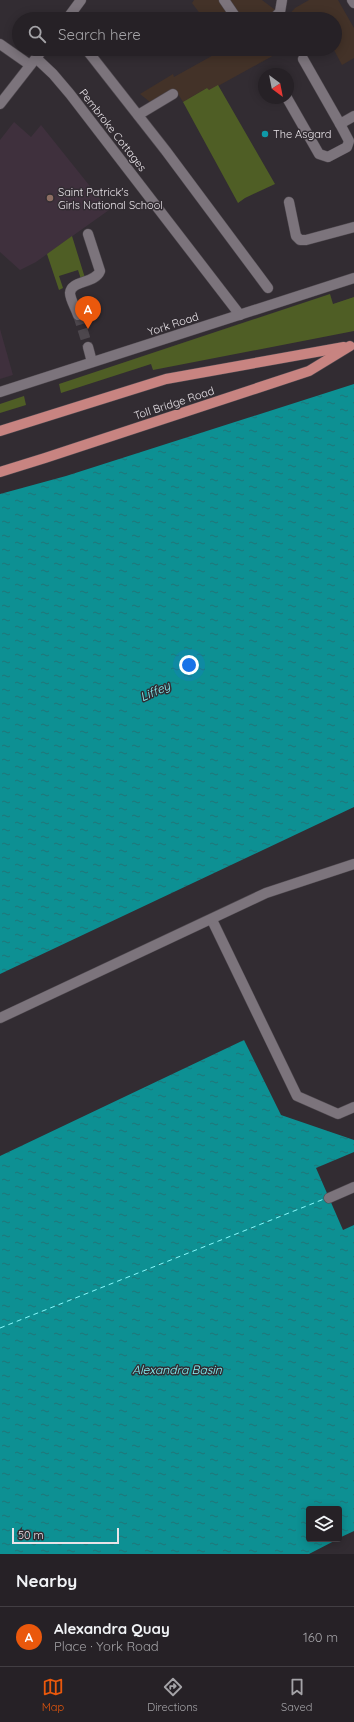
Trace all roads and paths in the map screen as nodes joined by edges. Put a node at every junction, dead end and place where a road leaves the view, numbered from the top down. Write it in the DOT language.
graph roads {
  1 [pos="81,0"];
  2 [pos="224,0"];
  3 [pos="282,0"];
  4 [pos="352,0"];
  5 [pos="354,3"];
  6 [pos="72,12"];
  7 [pos="232,12"];
  8 [pos="280,12"];
  9 [pos="0,44"];
  10 [pos="12,51"];
  11 [pos="22,56"];
  12 [pos="38,56"];
  13 [pos="92,56"];
  14 [pos="303,59"];
  15 [pos="33,62"];
  16 [pos="173,94"];
  17 [pos="0,104"];
  18 [pos="290,104"];
  19 [pos="138,115"];
  20 [pos="354,116"];
  21 [pos="340,124"];
  22 [pos="289,202"];
  23 [pos="354,227"];
  24 [pos="88,234"];
  25 [pos="354,278"];
  26 [pos="268,288"];
  27 [pos="238,312"];
  28 [pos="78,315"];
  29 [pos="352,345"];
  30 [pos="88,347"];
  31 [pos="92,362"];
  32 [pos="0,392"];
  33 [pos="0,431"];
  34 [pos="0,472"];
  35 [pos="354,864"];
  36 [pos="212,920"];
  37 [pos="0,1018"];
  38 [pos="354,1107"];
  39 [pos="354,1187"];
  40 [pos="329,1198"];
  1 -- 6 [label="street"];
  2 -- 7 [label="street"];
  3 -- 8 [label="street"];
  4 -- 5 [label="street"];
  9 -- 10 [label="street, Pembroke Cottages"];
  11 -- 15 [label="street, Pembroke Cottages"];
  12 -- 15 [label="street"];
  13 -- 19 [label="street"];
  14 -- 21 [label="street"];
  15 -- 17 [label="street"];
  15 -- 27 [label="street, Pembroke Cottages"];
  16 -- 19 [label="street"];
  18 -- 21 [label="street"];
  19 -- 26 [label="street"];
  20 -- 21 [label="street"];
  22 -- 23 [label="street"];
  24 -- 28 [label="street"];
  25 -- 27 [label="street, York Road"];
  27 -- 31 [label="street, York Road"];
  29 -- 33 [label="main road, Toll Bridge Road"];
  29 -- 34 [label="main road, Toll Bridge Road"];
  30 -- 31 [label="street"];
  31 -- 32 [label="street, York Road"];
  35 -- 36 [label="street"];
  36 -- 37 [label="street"];
  36 -- 38 [label="street"];
  39 -- 40 [label="street"];
}
